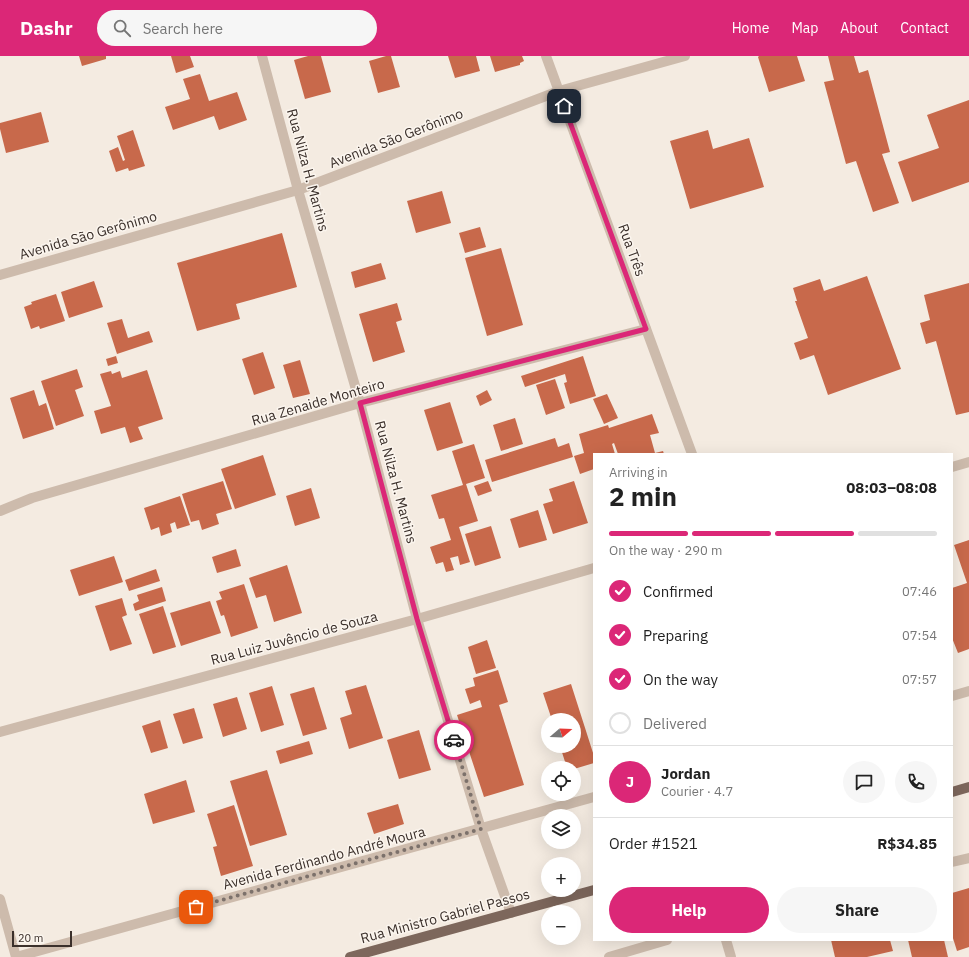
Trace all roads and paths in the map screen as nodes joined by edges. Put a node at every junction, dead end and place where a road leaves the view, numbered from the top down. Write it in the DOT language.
graph roads {
  1 [pos="262,56"];
  2 [pos="546,56"];
  3 [pos="685,56"];
  4 [pos="559,91"];
  5 [pos="298,190"];
  6 [pos="0,275"];
  7 [pos="646,329"];
  8 [pos="360,403"];
  9 [pos="692,453"];
  10 [pos="969,462"];
  11 [pos="953,467"];
  12 [pos="0,511"];
  13 [pos="593,568"];
  14 [pos="417,619"];
  15 [pos="969,691"];
  16 [pos="953,696"];
  17 [pos="0,732"];
  18 [pos="969,787"];
  19 [pos="953,792"];
  20 [pos="593,797"];
  21 [pos="481,829"];
  22 [pos="969,858"];
  23 [pos="953,862"];
  24 [pos="593,890"];
  25 [pos="0,899"];
  26 [pos="511,913"];
  27 [pos="664,941"];
  28 [pos="726,941"];
  29 [pos="16,957"];
  30 [pos="350,957"];
  31 [pos="608,957"];
  32 [pos="731,957"];
  1 -- 5 [label="street, Rua Nilza H. Martins"];
  2 -- 4 [label="street, Rua Três"];
  3 -- 4 [label="street, Avenida São Gerônimo"];
  4 -- 5 [label="street, Avenida São Gerônimo"];
  4 -- 7 [label="street, Rua Três"];
  5 -- 6 [label="street, Avenida São Gerônimo"];
  5 -- 8 [label="street, Rua Nilza H. Martins"];
  7 -- 8 [label="street, Rua Zenaide Monteiro"];
  7 -- 9 [label="street, Rua Três"];
  8 -- 12 [label="street, Rua Zenaide Monteiro"];
  8 -- 14 [label="street, Rua Nilza H. Martins"];
  10 -- 11 [label="street"];
  13 -- 14 [label="street, Rua Luiz Juvêncio de Souza"];
  14 -- 17 [label="street, Rua Luiz Juvêncio de Souza"];
  14 -- 21 [label="street, Rua Nilza H. Martins"];
  15 -- 16 [label="street"];
  18 -- 19 [label="main road"];
  20 -- 21 [label="street, Avenida Ferdinando André Moura"];
  21 -- 26 [label="street, Rua Nilza H. Martins"];
  21 -- 29 [label="street, Avenida Ferdinando André Moura"];
  22 -- 23 [label="street"];
  24 -- 26 [label="main road, Rua Ministro Gabriel Passos"];
  25 -- 29 [label="street"];
  26 -- 30 [label="main road, Rua Ministro Gabriel Passos"];
  27 -- 31 [label="street"];
  28 -- 32 [label="street"];
}
